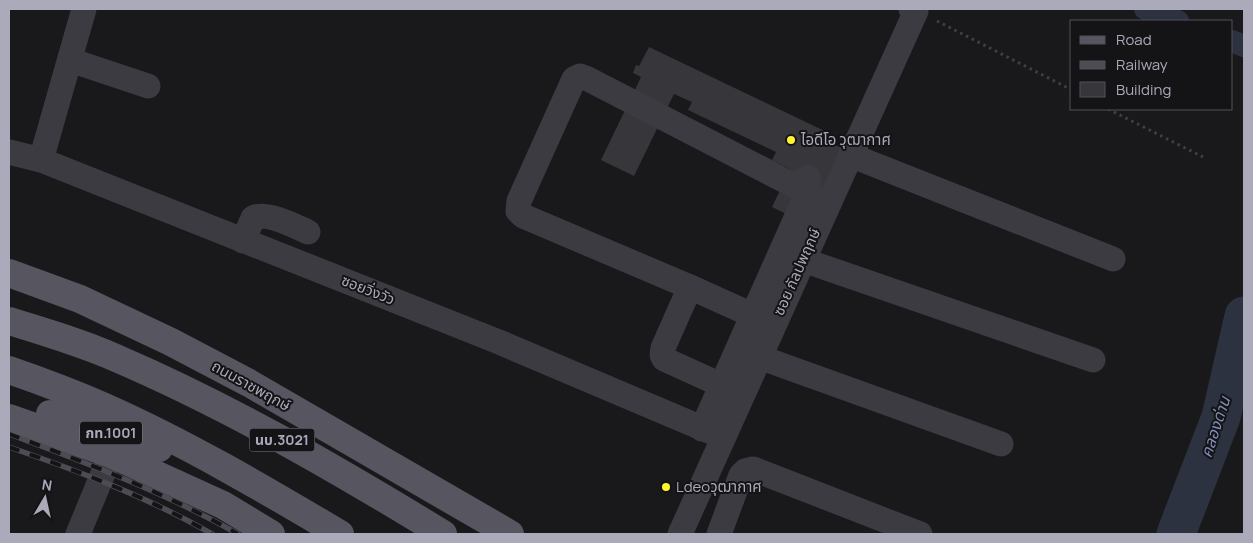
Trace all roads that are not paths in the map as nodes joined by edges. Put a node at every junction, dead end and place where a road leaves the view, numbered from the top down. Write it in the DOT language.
graph roads {
  1 [pos="84,9"];
  2 [pos="914,10"];
  3 [pos="70,60"];
  4 [pos="148,86"];
  5 [pos="9,152"];
  6 [pos="850,155"];
  7 [pos="41,160"];
  8 [pos="308,232"];
  9 [pos="243,240"];
  10 [pos="1113,259"];
  11 [pos="803,260"];
  12 [pos="9,274"];
  13 [pos="690,287"];
  14 [pos="9,311"];
  15 [pos="752,315"];
  16 [pos="9,321"];
  17 [pos="759,357"];
  18 [pos="115,358"];
  19 [pos="1093,360"];
  20 [pos="9,370"];
  21 [pos="721,384"];
  22 [pos="9,401"];
  23 [pos="9,418"];
  24 [pos="712,433"];
  25 [pos="1001,444"];
  26 [pos="111,454"];
  27 [pos="214,462"];
  28 [pos="78,534"];
  29 [pos="272,534"];
  30 [pos="340,534"];
  31 [pos="443,534"];
  32 [pos="510,534"];
  33 [pos="680,534"];
  34 [pos="720,534"];
  35 [pos="920,534"];
  1 -- 3 [label="street"];
  2 -- 6 [label="street, ซอย กัลปพฤกษ์"];
  3 -- 4 [label="street"];
  3 -- 7 [label="street"];
  5 -- 7 [label="street, ซอยวิ่งวัว"];
  6 -- 10 [label="street"];
  6 -- 11 [label="street, ซอย กัลปพฤกษ์"];
  7 -- 9 [label="street, ซอยวิ่งวัว"];
  8 -- 9 [label="street"];
  9 -- 24 [label="street, ซอยวิ่งวัว"];
  11 -- 17 [label="street, ซอย กัลปพฤกษ์"];
  11 -- 19 [label="street"];
  12 -- 32 [label="main road, ถนนราชพฤกษ์ / นบ.3021"];
  13 -- 15 [label="street"];
  13 -- 15 [label="street"];
  13 -- 21 [label="street"];
  14 -- 18 [label="main road"];
  15 -- 21 [label="street"];
  16 -- 18 [label="main road, นบ.3021"];
  17 -- 24 [label="street, ซอย กัลปพฤกษ์"];
  17 -- 25 [label="street"];
  18 -- 31 [label="main road, นบ.3021"];
  20 -- 27 [label="main road"];
  21 -- 24 [label="street"];
  22 -- 27 [label="main road, กท.1001"];
  23 -- 26 [label="main road"];
  24 -- 33 [label="street, ซอย กัลปพฤกษ์"];
  26 -- 28 [label="street"];
  26 -- 29 [label="main road"];
  27 -- 30 [label="main road"];
  34 -- 35 [label="street"];
}
